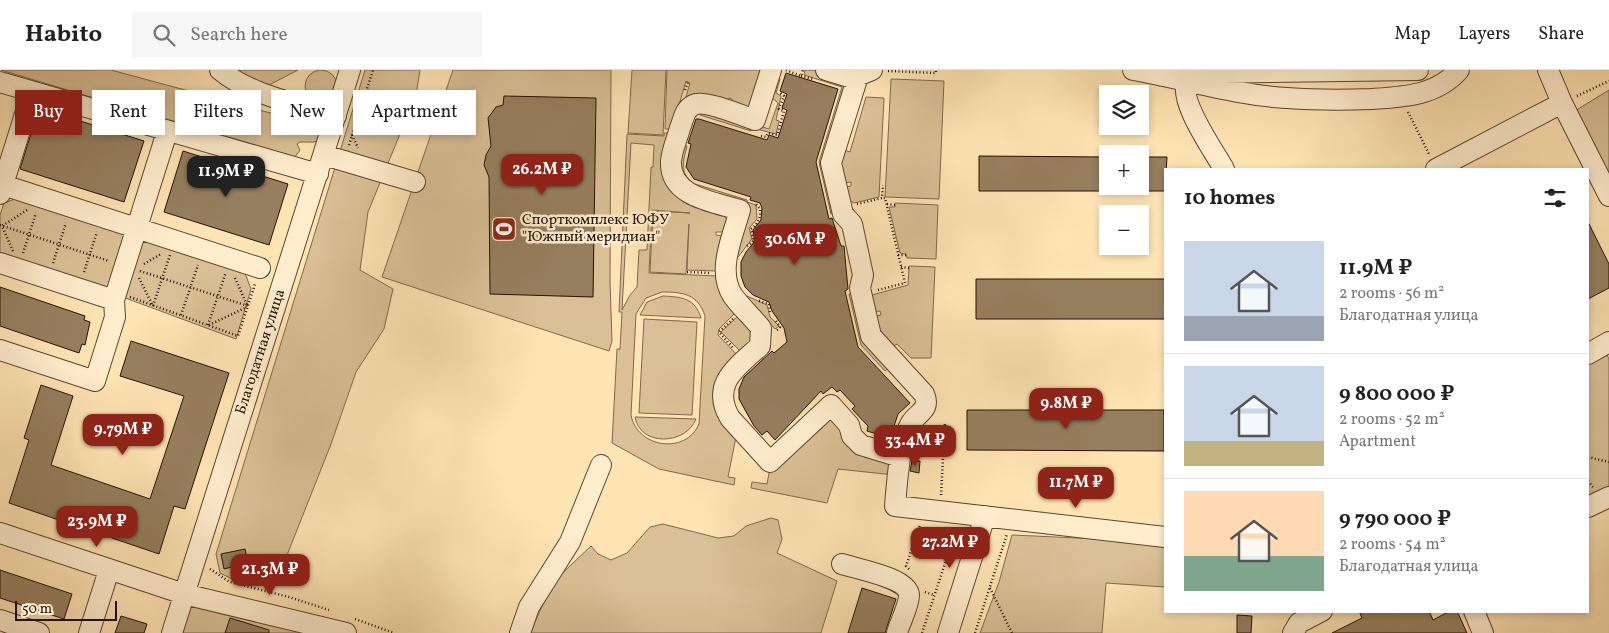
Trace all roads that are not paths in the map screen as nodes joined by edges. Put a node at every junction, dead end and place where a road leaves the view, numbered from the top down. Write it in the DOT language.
graph roads {
  1 [pos="220,70"];
  2 [pos="350,70"];
  3 [pos="771,70"];
  4 [pos="826,70"];
  5 [pos="1133,70"];
  6 [pos="1418,70"];
  7 [pos="1459,70"];
  8 [pos="1548,70"];
  9 [pos="871,72"];
  10 [pos="1187,81"];
  11 [pos="0,82"];
  12 [pos="26,90"];
  13 [pos="343,93"];
  14 [pos="271,95"];
  15 [pos="1562,103"];
  16 [pos="82,107"];
  17 [pos="167,132"];
  18 [pos="18,135"];
  19 [pos="330,135"];
  20 [pos="324,155"];
  21 [pos="1223,168"];
  22 [pos="1436,168"];
  23 [pos="318,174"];
  24 [pos="415,182"];
  25 [pos="1,188"];
  26 [pos="1609,196"];
  27 [pos="138,228"];
  28 [pos="12,265"];
  29 [pos="260,268"];
  30 [pos="116,296"];
  31 [pos="1609,342"];
  32 [pos="0,350"];
  33 [pos="1589,353"];
  34 [pos="900,457"];
  35 [pos="601,465"];
  36 [pos="1609,497"];
  37 [pos="1589,507"];
  38 [pos="985,516"];
  39 [pos="0,533"];
  40 [pos="1164,537"];
  41 [pos="842,564"];
  42 [pos="110,570"];
  43 [pos="184,594"];
  44 [pos="1318,613"];
  45 [pos="1475,613"];
  46 [pos="0,620"];
  47 [pos="324,623"];
  48 [pos="348,625"];
  49 [pos="39,633"];
  50 [pos="89,633"];
  51 [pos="172,633"];
  52 [pos="520,633"];
  53 [pos="897,633"];
  54 [pos="948,633"];
  55 [pos="1293,633"];
  56 [pos="1483,633"];
  1 -- 14 [label="street"];
  2 -- 13 [label="street, Благодатная улица"];
  3 -- 34 [label="street"];
  4 -- 9 [label="street"];
  5 -- 10 [label="street"];
  6 -- 10 [label="street"];
  7 -- 10 [label="street"];
  8 -- 15 [label="street"];
  9 -- 34 [label="street"];
  10 -- 21 [label="street"];
  11 -- 12 [label="street"];
  15 -- 22 [label="street"];
  15 -- 26 [label="street"];
  16 -- 17 [label="street"];
  17 -- 23 [label="street"];
  17 -- 27 [label="street"];
  18 -- 25 [label="street"];
  19 -- 20 [label="street, Благодатная улица"];
  20 -- 23 [label="street, Благодатная улица"];
  20 -- 24 [label="street"];
  23 -- 43 [label="street, Благодатная улица"];
  25 -- 27 [label="street"];
  27 -- 29 [label="street"];
  27 -- 30 [label="street"];
  28 -- 30 [label="street"];
  30 -- 32 [label="street"];
  31 -- 33 [label="street"];
  34 -- 38 [label="street"];
  35 -- 52 [label="street"];
  36 -- 37 [label="street"];
  38 -- 40 [label="street"];
  38 -- 54 [label="street"];
  39 -- 42 [label="street"];
  41 -- 53 [label="street"];
  42 -- 43 [label="street"];
  42 -- 50 [label="street"];
  43 -- 47 [label="street"];
  43 -- 51 [label="street, Благодатная улица"];
  44 -- 55 [label="street"];
  45 -- 56 [label="street"];
  46 -- 49 [label="street"];
  47 -- 48 [label="street"];
}
